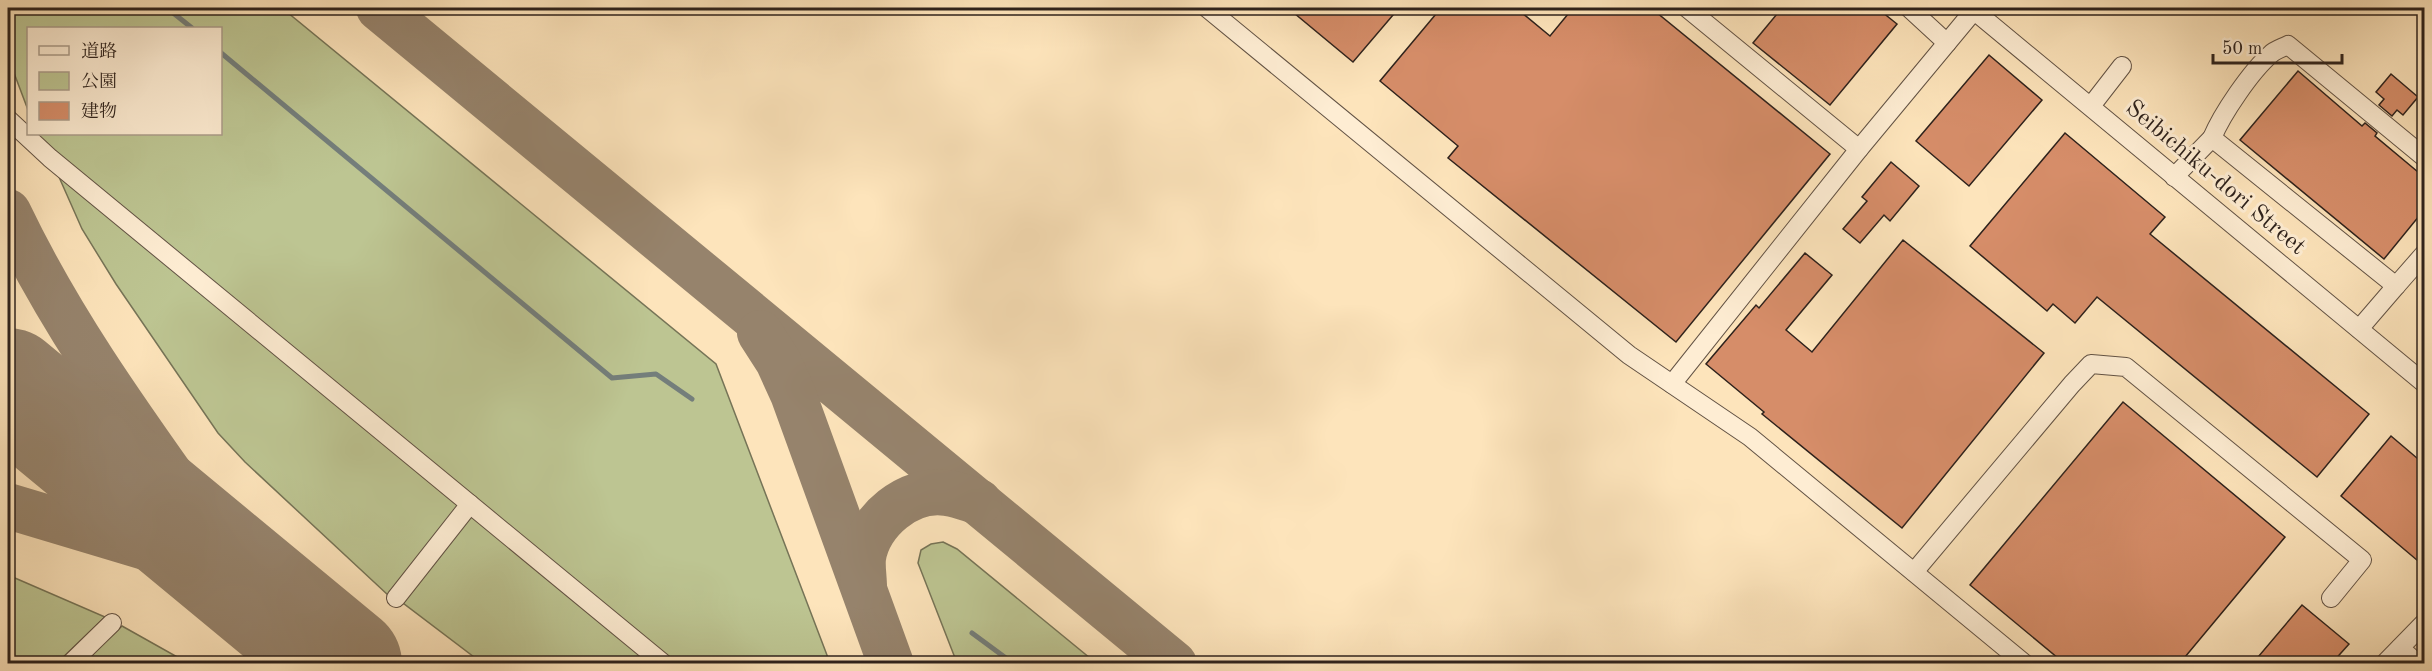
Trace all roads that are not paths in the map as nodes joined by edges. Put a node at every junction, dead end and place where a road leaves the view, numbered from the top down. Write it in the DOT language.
graph roads {
  1 [pos="1207,8"];
  2 [pos="1687,8"];
  3 [pos="1909,8"];
  4 [pos="1974,8"];
  5 [pos="1947,43"];
  6 [pos="2122,66"];
  7 [pos="2091,106"];
  8 [pos="8,119"];
  9 [pos="2212,138"];
  10 [pos="1859,149"];
  11 [pos="2424,157"];
  12 [pos="2174,177"];
  13 [pos="2424,254"];
  14 [pos="2396,286"];
  15 [pos="2359,329"];
  16 [pos="2424,383"];
  17 [pos="1672,384"];
  18 [pos="470,504"];
  19 [pos="1914,572"];
  20 [pos="396,598"];
  21 [pos="2331,598"];
  22 [pos="2424,623"];
  23 [pos="112,624"];
  24 [pos="2400,648"];
  25 [pos="70,663"];
  26 [pos="664,663"];
  27 [pos="2025,663"];
  28 [pos="2384,663"];
  29 [pos="2418,663"];
  1 -- 17 [label="street"];
  2 -- 10 [label="street"];
  3 -- 5 [label="street"];
  4 -- 5 [label="street, Seibichiku-dori Street"];
  4 -- 7 [label="street, Seibichiku-dori Street"];
  5 -- 10 [label="street, Seibichiku-dori Street"];
  6 -- 7 [label="street"];
  7 -- 12 [label="street, Seibichiku-dori Street"];
  8 -- 18 [label="street"];
  9 -- 11 [label="street"];
  9 -- 12 [label="street"];
  9 -- 14 [label="street"];
  10 -- 17 [label="street, Seibichiku-dori Street"];
  12 -- 15 [label="street, Seibichiku-dori Street"];
  13 -- 14 [label="street"];
  14 -- 15 [label="street"];
  15 -- 16 [label="street, Seibichiku-dori Street"];
  17 -- 19 [label="street"];
  18 -- 20 [label="street"];
  18 -- 26 [label="street"];
  19 -- 21 [label="street"];
  19 -- 27 [label="street"];
  22 -- 24 [label="street"];
  23 -- 25 [label="street"];
  24 -- 28 [label="street"];
  24 -- 29 [label="street"];
}
